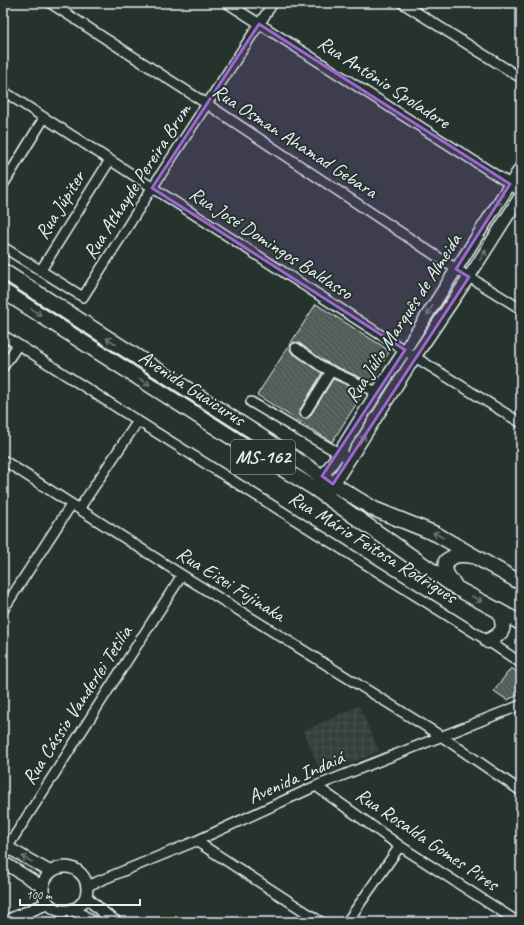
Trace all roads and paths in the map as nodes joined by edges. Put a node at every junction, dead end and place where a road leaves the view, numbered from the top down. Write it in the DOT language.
graph roads {
  1 [pos="50,3"];
  2 [pos="227,3"];
  3 [pos="273,3"];
  4 [pos="402,3"];
  5 [pos="259,24"];
  6 [pos="521,78"];
  7 [pos="3,91"];
  8 [pos="207,104"];
  9 [pos="44,118"];
  10 [pos="110,160"];
  11 [pos="521,167"];
  12 [pos="3,184"];
  13 [pos="510,184"];
  14 [pos="152,188"];
  15 [pos="521,192"];
  16 [pos="521,195"];
  17 [pos="3,246"];
  18 [pos="456,269"];
  19 [pos="41,270"];
  20 [pos="3,271"];
  21 [pos="469,277"];
  22 [pos="3,291"];
  23 [pos="521,309"];
  24 [pos="3,335"];
  25 [pos="18,345"];
  26 [pos="296,348"];
  27 [pos="405,350"];
  28 [pos="414,357"];
  29 [pos="3,367"];
  30 [pos="331,371"];
  31 [pos="377,392"];
  32 [pos="251,402"];
  33 [pos="305,413"];
  34 [pos="138,421"];
  35 [pos="521,423"];
  36 [pos="339,453"];
  37 [pos="350,459"];
  38 [pos="3,460"];
  39 [pos="324,486"];
  40 [pos="71,505"];
  41 [pos="80,509"];
  42 [pos="476,556"];
  43 [pos="182,575"];
  44 [pos="521,582"];
  45 [pos="458,589"];
  46 [pos="3,610"];
  47 [pos="500,613"];
  48 [pos="521,624"];
  49 [pos="488,640"];
  50 [pos="521,663"];
  51 [pos="521,705"];
  52 [pos="441,736"];
  53 [pos="316,786"];
  54 [pos="521,791"];
  55 [pos="196,841"];
  56 [pos="400,846"];
  57 [pos="4,849"];
  58 [pos="3,862"];
  59 [pos="51,872"];
  60 [pos="43,887"];
  61 [pos="86,891"];
  62 [pos="48,903"];
  63 [pos="73,910"];
  64 [pos="4,922"];
  65 [pos="92,922"];
  66 [pos="116,922"];
  67 [pos="321,922"];
  68 [pos="346,922"];
  69 [pos="518,922"];
  1 -- 8 [label="street, Rua Osman Ahamad Gebara"];
  2 -- 5 [label="street, Rua Antônio Spoladore"];
  3 -- 5 [label="street, Rua Athayde Pereira Brum"];
  4 -- 6 [label="street"];
  5 -- 8 [label="street, Rua Athayde Pereira Brum"];
  5 -- 13 [label="street, Rua Antônio Spoladore"];
  7 -- 9 [label="street, Rua José Domingos Baldasso"];
  8 -- 14 [label="street, Rua Athayde Pereira Brum"];
  8 -- 18 [label="street, Rua Osman Ahamad Gebara"];
  9 -- 10 [label="street, Rua José Domingos Baldasso"];
  9 -- 12 [label="street"];
  10 -- 14 [label="street, Rua José Domingos Baldasso"];
  10 -- 19 [label="street, Rua Júpiter"];
  11 -- 13 [label="street, Rua Júlio Marquês de Almeida"];
  13 -- 15 [label="street, Rua Antônio Spoladore"];
  13 -- 18 [label="street, Rua Júlio Marquês de Almeida, one-way"];
  14 -- 19 [label="street, Rua Athayde Pereira Brum"];
  14 -- 27 [label="street, Rua José Domingos Baldasso"];
  21 -- 16 [label="street, Rua Júlio Marquês de Almeida, one-way"];
  17 -- 19 [label="street"];
  18 -- 21 [label="street, Rua Osman Ahamad Gebara"];
  18 -- 27 [label="street, Rua Júlio Marquês de Almeida, one-way"];
  39 -- 20 [label="main road, Avenida Guaicurus / MS-162, one-way"];
  21 -- 23 [label="street, Rua Osman Ahamad Gebara"];
  21 -- 28 [label="street, Rua Júlio Marquês de Almeida"];
  22 -- 39 [label="main road, Avenida Guaicurus / MS-162, one-way"];
  24 -- 25 [label="street, Rua Mário Feitosa Rodrigues"];
  25 -- 29 [label="street"];
  25 -- 34 [label="street, Rua Mário Feitosa Rodrigues"];
  26 -- 30 [label="street"];
  27 -- 28 [label="street, Rua José Domingos Baldasso"];
  27 -- 31 [label="street, Rua Júlio Marquês de Almeida"];
  28 -- 35 [label="street, Rua José Domingos Baldasso"];
  37 -- 28 [label="street, Rua Júlio Marquês de Almeida, one-way"];
  30 -- 31 [label="street"];
  30 -- 33 [label="street"];
  31 -- 36 [label="street, Rua Júlio Marquês de Almeida"];
  32 -- 36 [label="street"];
  34 -- 41 [label="street"];
  34 -- 49 [label="street, Rua Mário Feitosa Rodrigues"];
  36 -- 37 [label="street"];
  36 -- 39 [label="street, Rua Júlio Marquês de Almeida"];
  37 -- 39 [label="street, Rua Júlio Marquês de Almeida"];
  38 -- 40 [label="street, Rua Eisei Fujinaka"];
  42 -- 39 [label="main road, Avenida Guaicurus / MS-162, one-way"];
  39 -- 45 [label="main road, Avenida Guaicurus / MS-162"];
  40 -- 41 [label="street, Rua Eisei Fujinaka"];
  40 -- 46 [label="street"];
  41 -- 43 [label="street, Rua Eisei Fujinaka"];
  42 -- 44 [label="main road, Avenida Guaicurus / MS-162"];
  42 -- 45 [label="main road"];
  43 -- 52 [label="street, Rua Eisei Fujinaka"];
  43 -- 57 [label="street, Rua Cássio Vanderlei Tetilia"];
  45 -- 47 [label="main road, Avenida Guaicurus / MS-162, one-way"];
  47 -- 48 [label="main road, Avenida Guaicurus / MS-162"];
  47 -- 49 [label="main road"];
  49 -- 50 [label="street, Rua Mário Feitosa Rodrigues"];
  51 -- 52 [label="street, Avenida Indaiá"];
  52 -- 53 [label="street, Avenida Indaiá"];
  52 -- 54 [label="street, Rua Eisei Fujinaka"];
  53 -- 55 [label="street, Avenida Indaiá"];
  53 -- 56 [label="street, Rua Rosalda Gomes Pires"];
  55 -- 61 [label="street, Avenida Indaiá"];
  55 -- 67 [label="street"];
  56 -- 68 [label="street"];
  56 -- 69 [label="street, Rua Rosalda Gomes Pires"];
  59 -- 57 [label="street, one-way"];
  58 -- 60 [label="street"];
  59 -- 60 [label="street"];
  59 -- 61 [label="street"];
  60 -- 62 [label="street"];
  61 -- 63 [label="street"];
  61 -- 66 [label="street"];
  62 -- 63 [label="street"];
  62 -- 64 [label="street"];
  63 -- 65 [label="street"];
}
